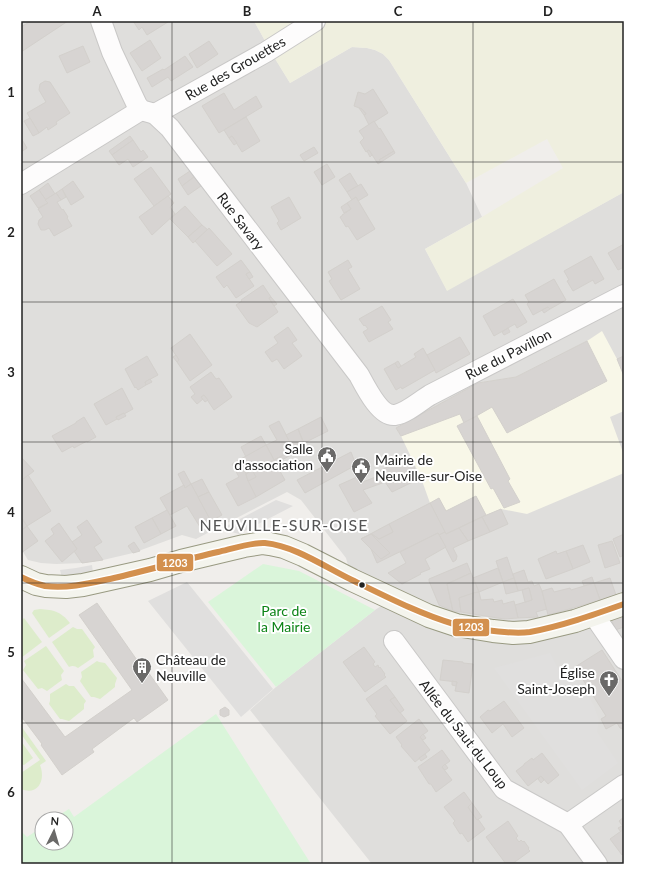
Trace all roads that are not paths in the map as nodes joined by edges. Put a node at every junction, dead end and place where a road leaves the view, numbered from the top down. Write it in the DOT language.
graph roads {
  1 [pos="101,21"];
  2 [pos="315,21"];
  3 [pos="148,112"];
  4 [pos="21,184"];
  5 [pos="624,295"];
  6 [pos="394,415"];
  7 [pos="21,577"];
  8 [pos="624,604"];
  9 [pos="594,614"];
  10 [pos="394,641"];
  11 [pos="624,659"];
  12 [pos="624,785"];
  13 [pos="568,824"];
  14 [pos="597,864"];
  1 -- 3 [label="street, Rue Savary"];
  2 -- 3 [label="street, Rue des Grouettes"];
  3 -- 4 [label="street, Rue des Grouettes"];
  3 -- 6 [label="street, Rue Savary"];
  5 -- 6 [label="street, Rue du Pavillon"];
  7 -- 9 [label="street"];
  8 -- 9 [label="street"];
  9 -- 11 [label="street"];
  10 -- 13 [label="street, Allée du Saut du Loup"];
  12 -- 13 [label="street"];
  13 -- 14 [label="street, Allée du Saut du Loup"];
}
